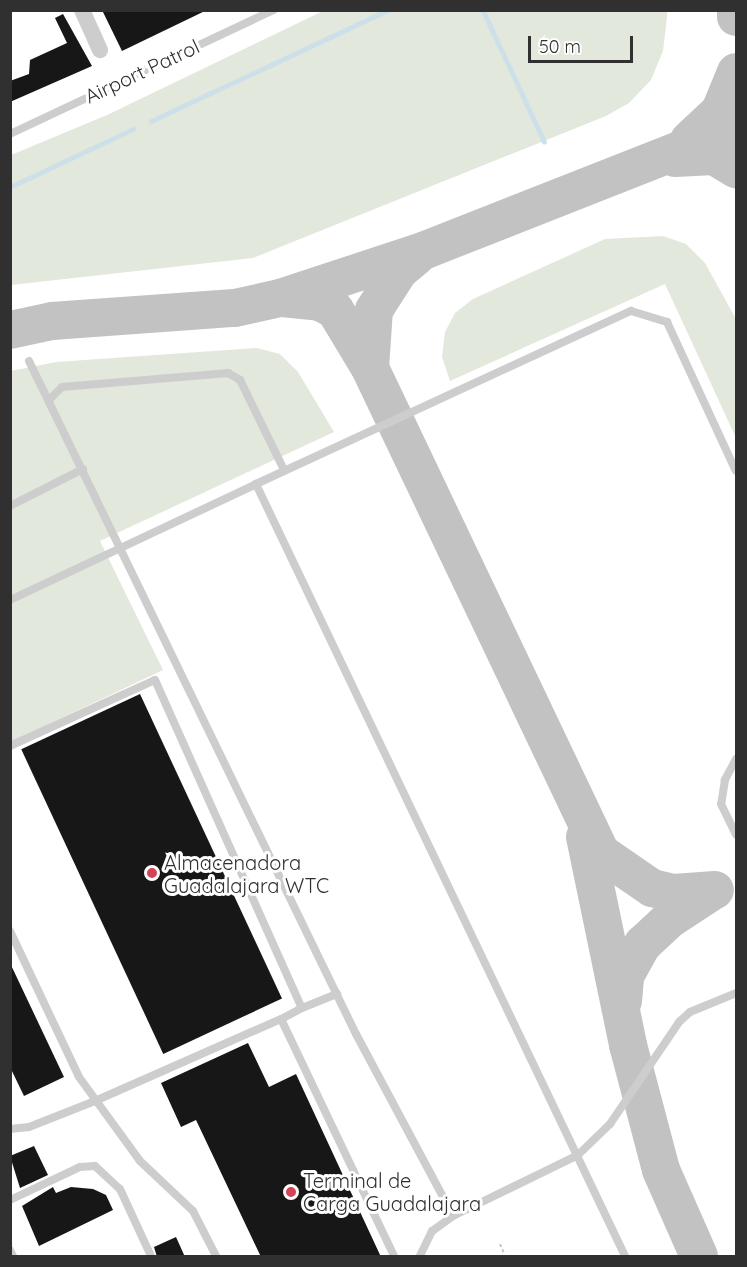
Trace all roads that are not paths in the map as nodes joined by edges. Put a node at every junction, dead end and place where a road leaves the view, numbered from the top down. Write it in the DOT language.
graph roads {
  1 [pos="82,10"];
  2 [pos="274,10"];
  3 [pos="100,50"];
  4 [pos="10,134"];
  5 [pos="29,361"];
  6 [pos="49,400"];
  7 [pos="83,469"];
  8 [pos="284,470"];
  9 [pos="736,471"];
  10 [pos="256,484"];
  11 [pos="10,506"];
  12 [pos="118,548"];
  13 [pos="10,600"];
  14 [pos="10,746"];
  15 [pos="736,759"];
  16 [pos="736,835"];
  17 [pos="10,931"];
  18 [pos="736,993"];
  19 [pos="337,994"];
  20 [pos="302,1008"];
  21 [pos="281,1019"];
  22 [pos="95,1101"];
  23 [pos="10,1129"];
  24 [pos="578,1155"];
  25 [pos="10,1200"];
  26 [pos="453,1216"];
  27 [pos="10,1250"];
  28 [pos="13,1257"];
  29 [pos="151,1257"];
  30 [pos="216,1257"];
  31 [pos="394,1257"];
  32 [pos="420,1257"];
  33 [pos="625,1257"];
  1 -- 3 [label="street"];
  2 -- 4 [label="lane, Airport Patrol"];
  5 -- 6 [label="lane"];
  6 -- 7 [label="lane"];
  6 -- 8 [label="lane"];
  7 -- 11 [label="lane"];
  7 -- 12 [label="lane"];
  8 -- 9 [label="lane"];
  8 -- 10 [label="lane"];
  10 -- 12 [label="lane"];
  10 -- 24 [label="lane"];
  12 -- 13 [label="lane"];
  12 -- 19 [label="lane"];
  14 -- 20 [label="lane"];
  15 -- 16 [label="lane"];
  17 -- 22 [label="lane"];
  18 -- 24 [label="lane"];
  19 -- 20 [label="lane"];
  19 -- 26 [label="lane"];
  20 -- 21 [label="lane"];
  21 -- 22 [label="lane"];
  21 -- 31 [label="lane"];
  22 -- 23 [label="lane"];
  22 -- 30 [label="lane"];
  24 -- 26 [label="lane"];
  24 -- 33 [label="lane"];
  25 -- 29 [label="lane"];
  26 -- 32 [label="lane"];
  27 -- 28 [label="lane"];
}
